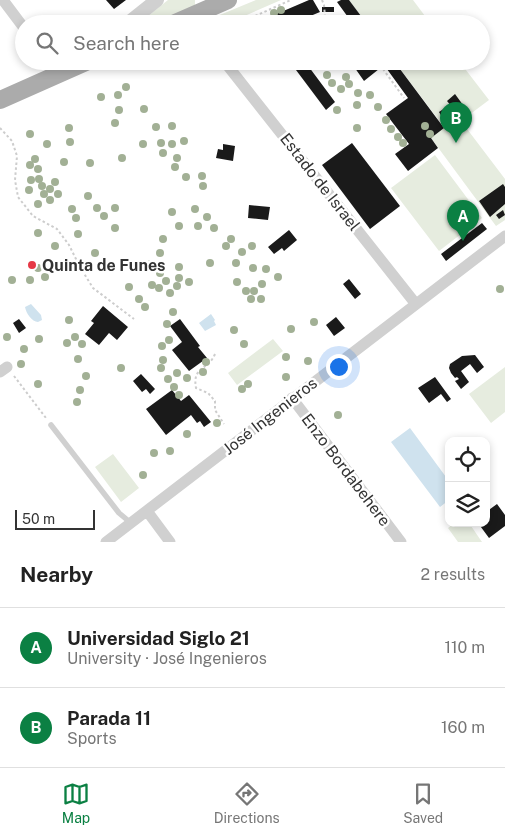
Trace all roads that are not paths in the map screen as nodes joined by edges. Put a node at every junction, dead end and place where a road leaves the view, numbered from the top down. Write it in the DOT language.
graph roads {
  1 [pos="3,0"];
  2 [pos="157,0"];
  3 [pos="228,0"];
  4 [pos="138,15"];
  5 [pos="192,15"];
  6 [pos="15,16"];
  7 [pos="51,70"];
  8 [pos="231,70"];
  9 [pos="20,91"];
  10 [pos="0,100"];
  11 [pos="0,108"];
  12 [pos="502,240"];
  13 [pos="415,303"];
  14 [pos="292,398"];
  15 [pos="51,425"];
  16 [pos="147,511"];
  17 [pos="131,523"];
  18 [pos="106,542"];
  19 [pos="170,542"];
  20 [pos="400,542"];
  1 -- 6 [label="street"];
  2 -- 4 [label="street"];
  3 -- 5 [label="main road"];
  7 -- 9 [label="main road"];
  8 -- 13 [label="street, Estado de Israel"];
  9 -- 10 [label="main road"];
  9 -- 11 [label="street"];
  12 -- 13 [label="street, José Ingenieros"];
  13 -- 14 [label="street, José Ingenieros"];
  14 -- 16 [label="street, José Ingenieros"];
  14 -- 20 [label="street, Enzo Bordabehere"];
  15 -- 17 [label="lane"];
  16 -- 17 [label="street, José Ingenieros"];
  16 -- 19 [label="street"];
  17 -- 18 [label="street, José Ingenieros"];
}
